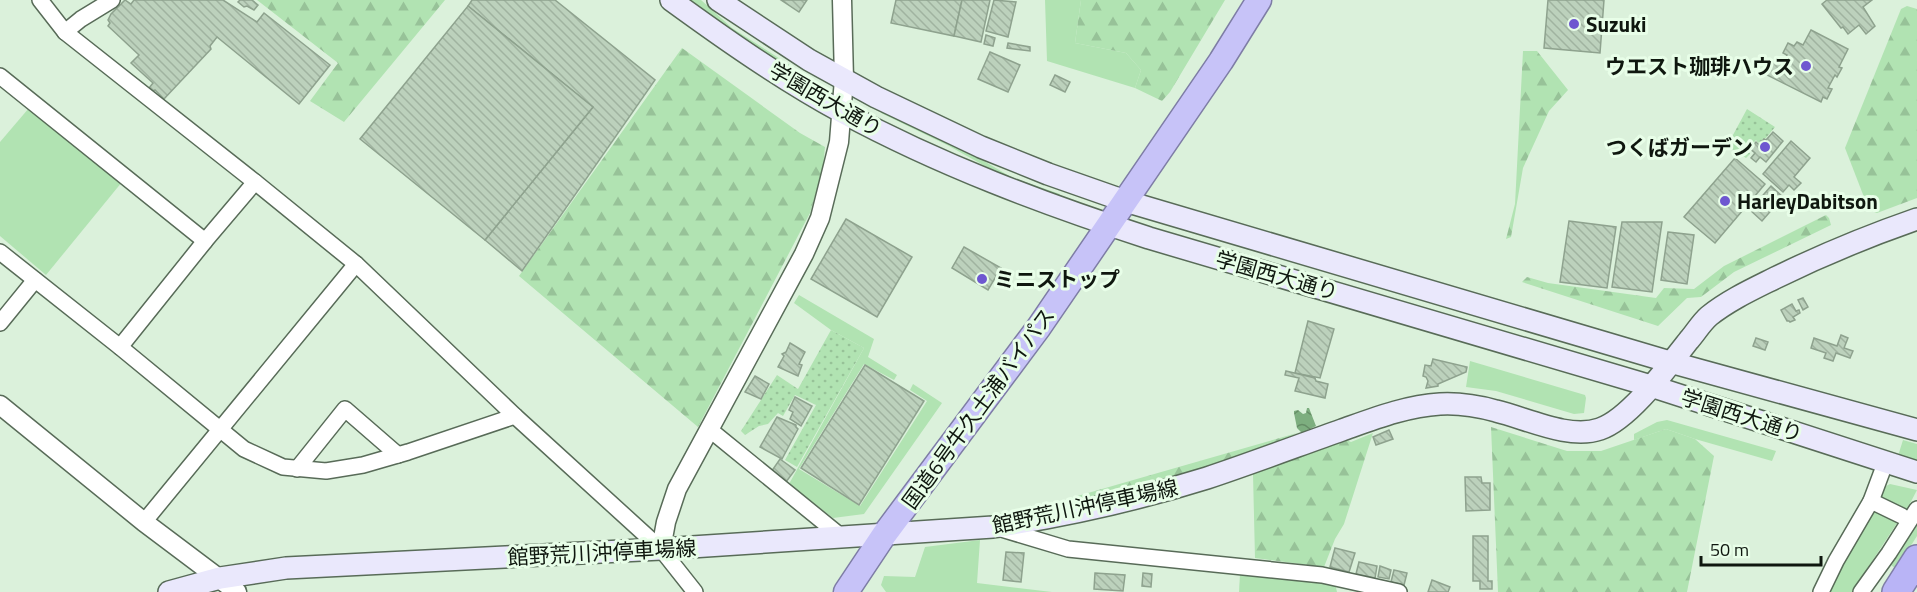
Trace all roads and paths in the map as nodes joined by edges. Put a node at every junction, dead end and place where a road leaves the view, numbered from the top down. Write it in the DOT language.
graph roads {
  1 [pos="40,0"];
  2 [pos="112,0"];
  3 [pos="671,0"];
  4 [pos="718,0"];
  5 [pos="842,0"];
  6 [pos="1259,0"];
  7 [pos="65,32"];
  8 [pos="0,76"];
  9 [pos="844,79"];
  10 [pos="842,112"];
  11 [pos="255,182"];
  12 [pos="1125,201"];
  13 [pos="1917,219"];
  14 [pos="1109,224"];
  15 [pos="205,241"];
  16 [pos="0,252"];
  17 [pos="356,264"];
  18 [pos="35,280"];
  19 [pos="0,323"];
  20 [pos="120,347"];
  21 [pos="1670,362"];
  22 [pos="1651,386"];
  23 [pos="0,405"];
  24 [pos="515,416"];
  25 [pos="1915,425"];
  26 [pos="709,429"];
  27 [pos="218,430"];
  28 [pos="398,455"];
  29 [pos="1886,461"];
  30 [pos="297,469"];
  31 [pos="1917,472"];
  32 [pos="1871,501"];
  33 [pos="1917,509"];
  34 [pos="1902,516"];
  35 [pos="144,522"];
  36 [pos="993,527"];
  37 [pos="884,536"];
  38 [pos="843,538"];
  39 [pos="661,549"];
  40 [pos="1917,559"];
  41 [pos="220,578"];
  42 [pos="169,592"];
  43 [pos="237,592"];
  44 [pos="695,592"];
  45 [pos="846,592"];
  46 [pos="1399,592"];
  47 [pos="1821,592"];
  48 [pos="1861,592"];
  49 [pos="1896,592"];
  1 -- 7 [label="street"];
  2 -- 7 [label="street"];
  3 -- 10 [label="main road, 学園西大通り"];
  4 -- 9 [label="main road, 学園西大通り"];
  5 -- 9 [label="street"];
  6 -- 12 [label="highway"];
  7 -- 11 [label="street"];
  8 -- 15 [label="street"];
  9 -- 10 [label="street"];
  9 -- 12 [label="main road, 学園西大通り"];
  10 -- 14 [label="main road, 学園西大通り"];
  10 -- 26 [label="street"];
  11 -- 15 [label="street"];
  11 -- 17 [label="street"];
  12 -- 14 [label="highway, 国道6号牛久土浦バイパス"];
  12 -- 21 [label="main road, 学園西大通り"];
  13 -- 21 [label="main road, 館野荒川沖停車場線"];
  14 -- 22 [label="main road, 学園西大通り"];
  14 -- 37 [label="highway, 国道6号牛久土浦バイパス"];
  15 -- 20 [label="street"];
  16 -- 18 [label="street"];
  17 -- 24 [label="street"];
  17 -- 27 [label="street"];
  18 -- 19 [label="street"];
  18 -- 20 [label="street"];
  20 -- 27 [label="street"];
  21 -- 22 [label="main road, 館野荒川沖停車場線"];
  21 -- 25 [label="main road, 学園西大通り"];
  22 -- 29 [label="main road, 学園西大通り"];
  22 -- 36 [label="main road, 館野荒川沖停車場線"];
  23 -- 35 [label="street"];
  24 -- 28 [label="street"];
  24 -- 39 [label="street"];
  26 -- 38 [label="street"];
  26 -- 39 [label="street"];
  27 -- 30 [label="street"];
  27 -- 35 [label="street"];
  28 -- 30 [label="street"];
  28 -- 30 [label="street"];
  29 -- 31 [label="main road, 学園西大通り"];
  29 -- 32 [label="street"];
  32 -- 34 [label="street"];
  32 -- 47 [label="street"];
  33 -- 48 [label="street"];
  35 -- 41 [label="street"];
  36 -- 37 [label="main road, 館野荒川沖停車場線"];
  36 -- 46 [label="street"];
  37 -- 38 [label="main road, 館野荒川沖停車場線"];
  37 -- 45 [label="highway, 国道6号牛久土浦バイパス"];
  38 -- 39 [label="main road, 館野荒川沖停車場線"];
  39 -- 41 [label="main road, 館野荒川沖停車場線"];
  39 -- 44 [label="street"];
  40 -- 49 [label="highway"];
  41 -- 42 [label="main road, 館野荒川沖停車場線"];
  41 -- 43 [label="street"];
}
